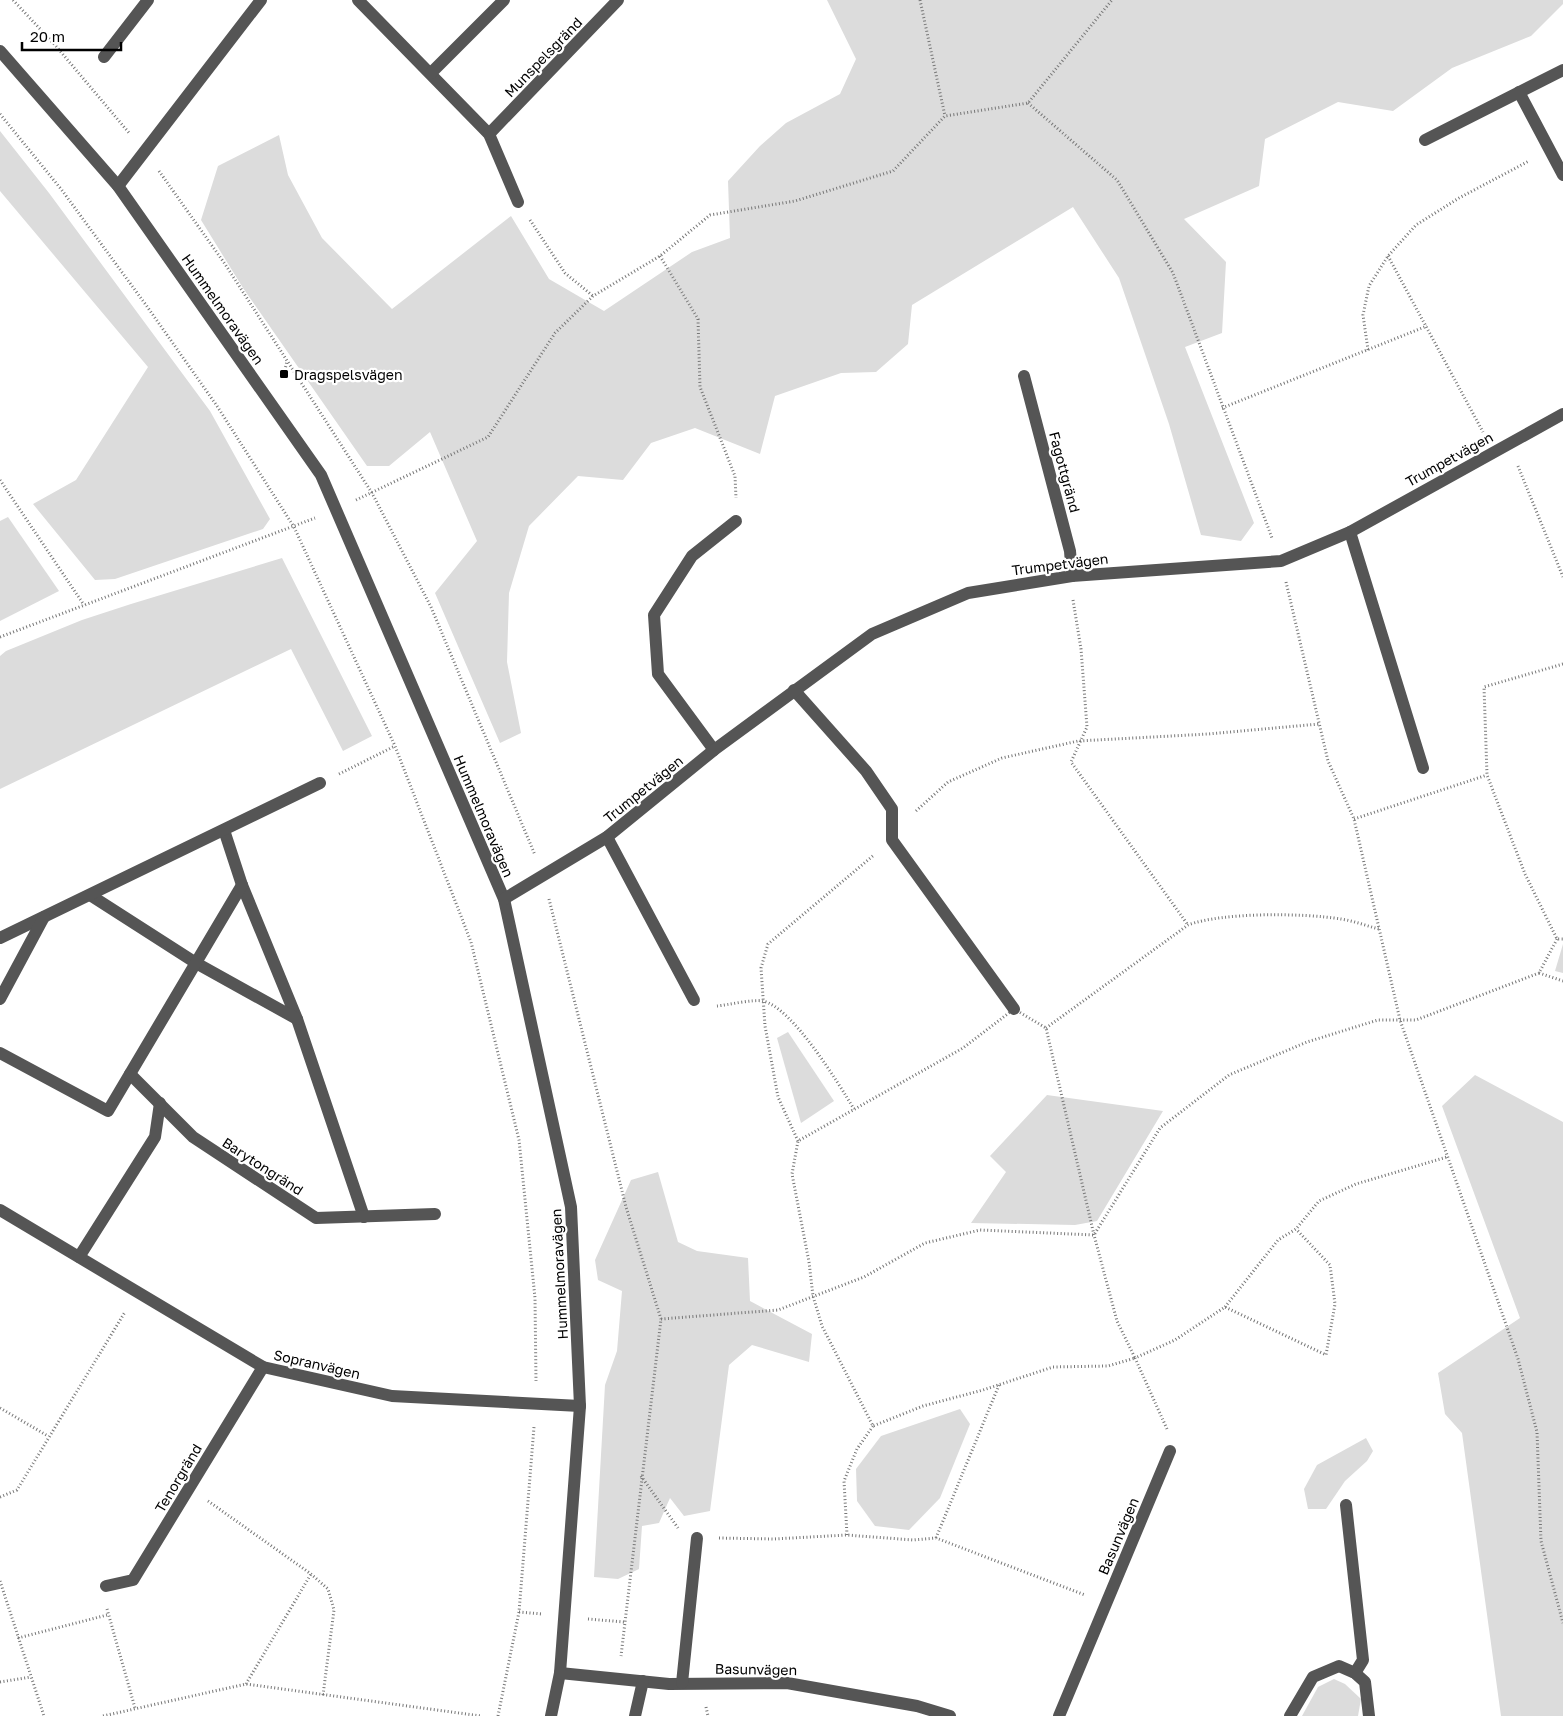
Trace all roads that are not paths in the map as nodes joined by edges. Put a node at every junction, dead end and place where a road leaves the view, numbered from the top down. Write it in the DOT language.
graph roads {
  1 [pos="148,0"];
  2 [pos="261,0"];
  3 [pos="358,0"];
  4 [pos="504,0"];
  5 [pos="618,0"];
  6 [pos="0,52"];
  7 [pos="104,57"];
  8 [pos="1563,70"];
  9 [pos="431,73"];
  10 [pos="1519,92"];
  11 [pos="489,134"];
  12 [pos="1425,140"];
  13 [pos="1563,175"];
  14 [pos="118,186"];
  15 [pos="518,202"];
  16 [pos="1024,376"];
  17 [pos="1563,414"];
  18 [pos="736,521"];
  19 [pos="1350,532"];
  20 [pos="1072,576"];
  21 [pos="794,690"];
  22 [pos="714,750"];
  23 [pos="1423,768"];
  24 [pos="320,783"];
  25 [pos="224,830"];
  26 [pos="607,837"];
  27 [pos="242,885"];
  28 [pos="90,895"];
  29 [pos="504,899"];
  30 [pos="44,917"];
  31 [pos="0,938"];
  32 [pos="196,963"];
  33 [pos="0,999"];
  34 [pos="694,1000"];
  35 [pos="1014,1009"];
  36 [pos="297,1020"];
  37 [pos="0,1053"];
  38 [pos="130,1074"];
  39 [pos="160,1103"];
  40 [pos="0,1210"];
  41 [pos="434,1214"];
  42 [pos="364,1216"];
  43 [pos="79,1257"];
  44 [pos="262,1367"];
  45 [pos="580,1406"];
  46 [pos="1170,1451"];
  47 [pos="1346,1505"];
  48 [pos="697,1538"];
  49 [pos="106,1586"];
  50 [pos="560,1673"];
  51 [pos="1355,1673"];
  52 [pos="643,1681"];
  53 [pos="682,1684"];
  54 [pos="552,1716"];
  55 [pos="635,1716"];
  56 [pos="950,1716"];
  57 [pos="1059,1716"];
  58 [pos="1290,1716"];
  59 [pos="1369,1716"];
  1 -- 7 [label="street"];
  2 -- 14 [label="street"];
  3 -- 9 [label="street"];
  4 -- 9 [label="street"];
  5 -- 11 [label="street, Munspelsgränd"];
  6 -- 14 [label="street, Hummelmoravägen"];
  8 -- 10 [label="street"];
  9 -- 11 [label="street"];
  10 -- 12 [label="street"];
  10 -- 13 [label="street"];
  11 -- 15 [label="street"];
  14 -- 29 [label="street, Hummelmoravägen"];
  16 -- 20 [label="street, Fagottgränd"];
  17 -- 19 [label="street, Trumpetvägen"];
  18 -- 22 [label="street"];
  19 -- 20 [label="street, Trumpetvägen"];
  19 -- 23 [label="street"];
  20 -- 21 [label="street, Trumpetvägen"];
  21 -- 22 [label="street, Trumpetvägen"];
  21 -- 35 [label="street"];
  22 -- 26 [label="street, Trumpetvägen"];
  24 -- 25 [label="street"];
  25 -- 27 [label="street"];
  25 -- 28 [label="street"];
  26 -- 29 [label="street, Trumpetvägen"];
  26 -- 34 [label="street"];
  27 -- 32 [label="street"];
  27 -- 36 [label="street"];
  28 -- 30 [label="street"];
  28 -- 32 [label="street"];
  29 -- 45 [label="street, Hummelmoravägen"];
  30 -- 31 [label="street"];
  30 -- 33 [label="street"];
  32 -- 36 [label="street"];
  32 -- 38 [label="street"];
  36 -- 42 [label="street"];
  37 -- 38 [label="street"];
  38 -- 39 [label="street, Barytongränd"];
  39 -- 42 [label="street, Barytongränd"];
  39 -- 43 [label="street"];
  40 -- 43 [label="street, Sopranvägen"];
  41 -- 42 [label="street, Barytongränd"];
  43 -- 44 [label="street, Sopranvägen"];
  44 -- 45 [label="street, Sopranvägen"];
  44 -- 49 [label="street, Tenorgränd"];
  45 -- 50 [label="street, Hummelmoravägen"];
  46 -- 57 [label="street, Basunvägen"];
  47 -- 51 [label="street"];
  48 -- 53 [label="street"];
  50 -- 52 [label="street, Basunvägen"];
  50 -- 54 [label="street, Hummelmoravägen"];
  51 -- 58 [label="street"];
  51 -- 59 [label="street"];
  52 -- 53 [label="street, Basunvägen"];
  52 -- 55 [label="street"];
  53 -- 56 [label="street, Basunvägen"];
}
